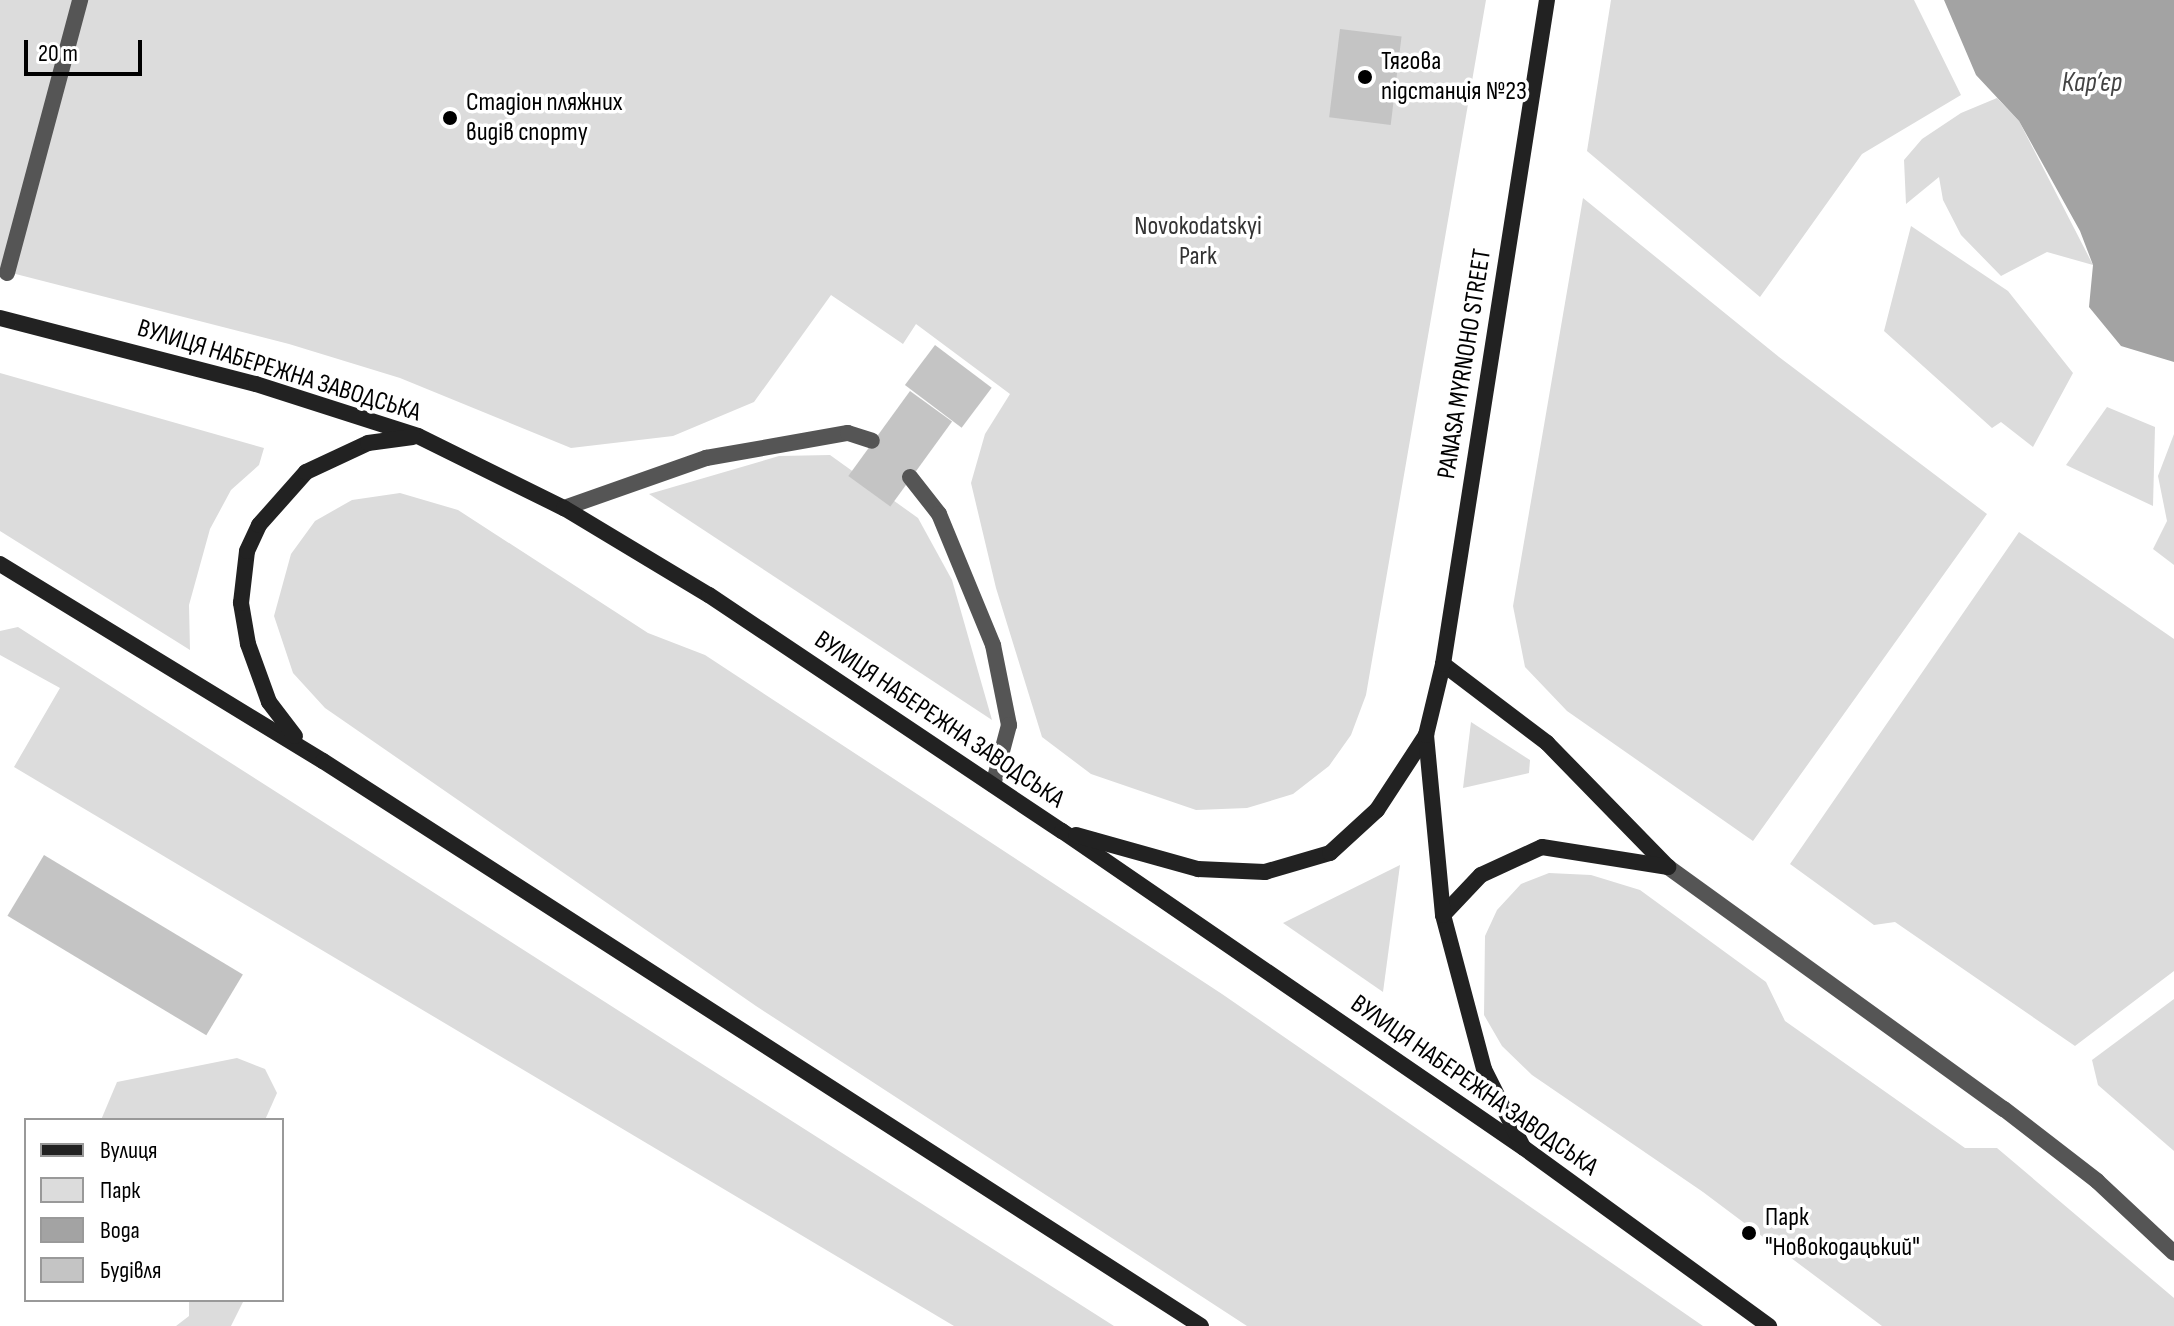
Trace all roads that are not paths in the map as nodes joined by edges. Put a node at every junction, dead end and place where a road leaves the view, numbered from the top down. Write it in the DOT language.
graph roads {
  1 [pos="80,0"];
  2 [pos="1547,0"];
  3 [pos="7,273"];
  4 [pos="0,318"];
  5 [pos="418,436"];
  6 [pos="872,441"];
  7 [pos="910,477"];
  8 [pos="564,508"];
  9 [pos="0,564"];
  10 [pos="1443,664"];
  11 [pos="1426,735"];
  12 [pos="323,761"];
  13 [pos="993,785"];
  14 [pos="1062,831"];
  15 [pos="1668,867"];
  16 [pos="1443,915"];
  17 [pos="1524,1148"];
  18 [pos="2174,1253"];
  19 [pos="1201,1326"];
  20 [pos="1769,1326"];
  1 -- 3 [label="street"];
  2 -- 10 [label="main road, PANASA MYRNOHO STREET"];
  4 -- 5 [label="main road, ВУЛИЦЯ НАБЕРЕЖНА ЗАВОДСЬКА"];
  5 -- 8 [label="main road, ВУЛИЦЯ НАБЕРЕЖНА ЗАВОДСЬКА"];
  5 -- 12 [label="main road"];
  6 -- 8 [label="street"];
  7 -- 13 [label="street"];
  8 -- 13 [label="main road, ВУЛИЦЯ НАБЕРЕЖНА ЗАВОДСЬКА"];
  9 -- 12 [label="main road"];
  10 -- 11 [label="main road, PANASA MYRNOHO STREET"];
  10 -- 15 [label="main road"];
  11 -- 14 [label="main road"];
  11 -- 16 [label="main road"];
  12 -- 19 [label="main road"];
  13 -- 14 [label="main road, ВУЛИЦЯ НАБЕРЕЖНА ЗАВОДСЬКА"];
  14 -- 17 [label="main road, ВУЛИЦЯ НАБЕРЕЖНА ЗАВОДСЬКА"];
  15 -- 16 [label="main road"];
  15 -- 18 [label="street"];
  16 -- 17 [label="main road"];
  17 -- 20 [label="main road, ВУЛИЦЯ НАБЕРЕЖНА ЗАВОДСЬКА"];
}
